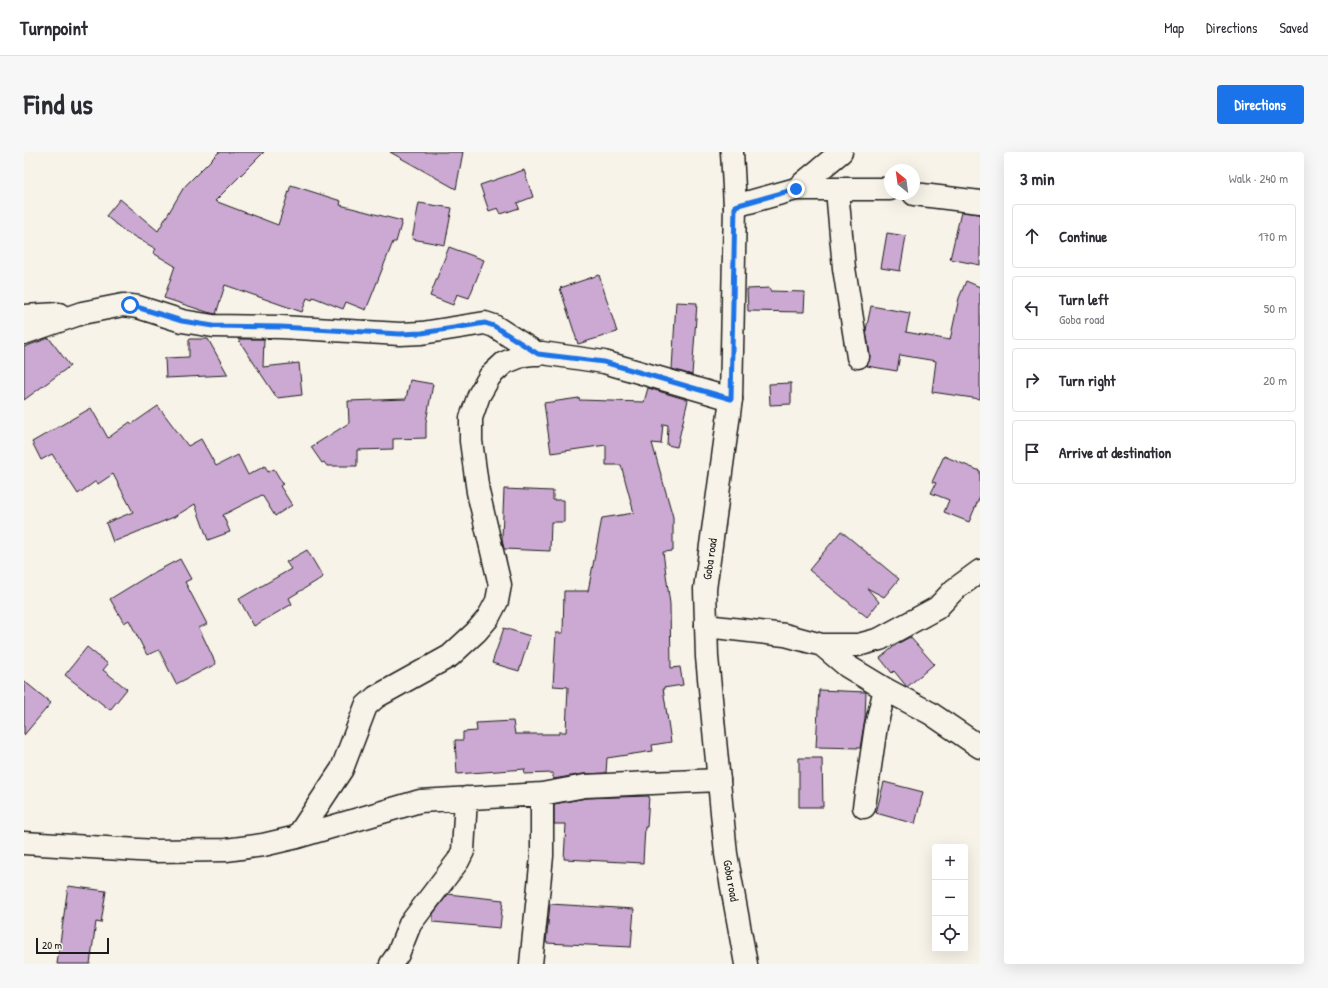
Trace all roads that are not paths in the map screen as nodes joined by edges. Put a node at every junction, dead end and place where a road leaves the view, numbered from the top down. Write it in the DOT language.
graph roads {
  1 [pos="732,152"];
  2 [pos="841,152"];
  3 [pos="796,189"];
  4 [pos="884,189"];
  5 [pos="837,190"];
  6 [pos="920,195"];
  7 [pos="980,202"];
  8 [pos="735,206"];
  9 [pos="82,313"];
  10 [pos="24,316"];
  11 [pos="24,334"];
  12 [pos="538,354"];
  13 [pos="858,357"];
  14 [pos="731,399"];
  15 [pos="980,571"];
  16 [pos="706,626"];
  17 [pos="822,645"];
  18 [pos="885,689"];
  19 [pos="980,747"];
  20 [pos="719,780"];
  21 [pos="542,794"];
  22 [pos="466,798"];
  23 [pos="864,807"];
  24 [pos="297,837"];
  25 [pos="24,843"];
  26 [pos="391,964"];
  27 [pos="531,964"];
  28 [pos="746,964"];
  1 -- 8 [label="street, Goba road"];
  2 -- 3 [label="street"];
  3 -- 5 [label="street"];
  3 -- 8 [label="street"];
  4 -- 5 [label="street"];
  5 -- 13 [label="street"];
  6 -- 7 [label="street"];
  8 -- 14 [label="street, Goba road"];
  9 -- 10 [label="street"];
  9 -- 11 [label="street"];
  9 -- 12 [label="street"];
  12 -- 14 [label="street"];
  12 -- 24 [label="street"];
  14 -- 16 [label="street, Goba road"];
  15 -- 17 [label="street"];
  16 -- 17 [label="street"];
  16 -- 20 [label="street, Goba road"];
  17 -- 18 [label="street"];
  18 -- 19 [label="street"];
  18 -- 23 [label="street"];
  20 -- 21 [label="street"];
  20 -- 28 [label="street, Goba road"];
  21 -- 22 [label="street"];
  21 -- 27 [label="street"];
  22 -- 24 [label="street"];
  22 -- 26 [label="street"];
  24 -- 25 [label="street"];
}
